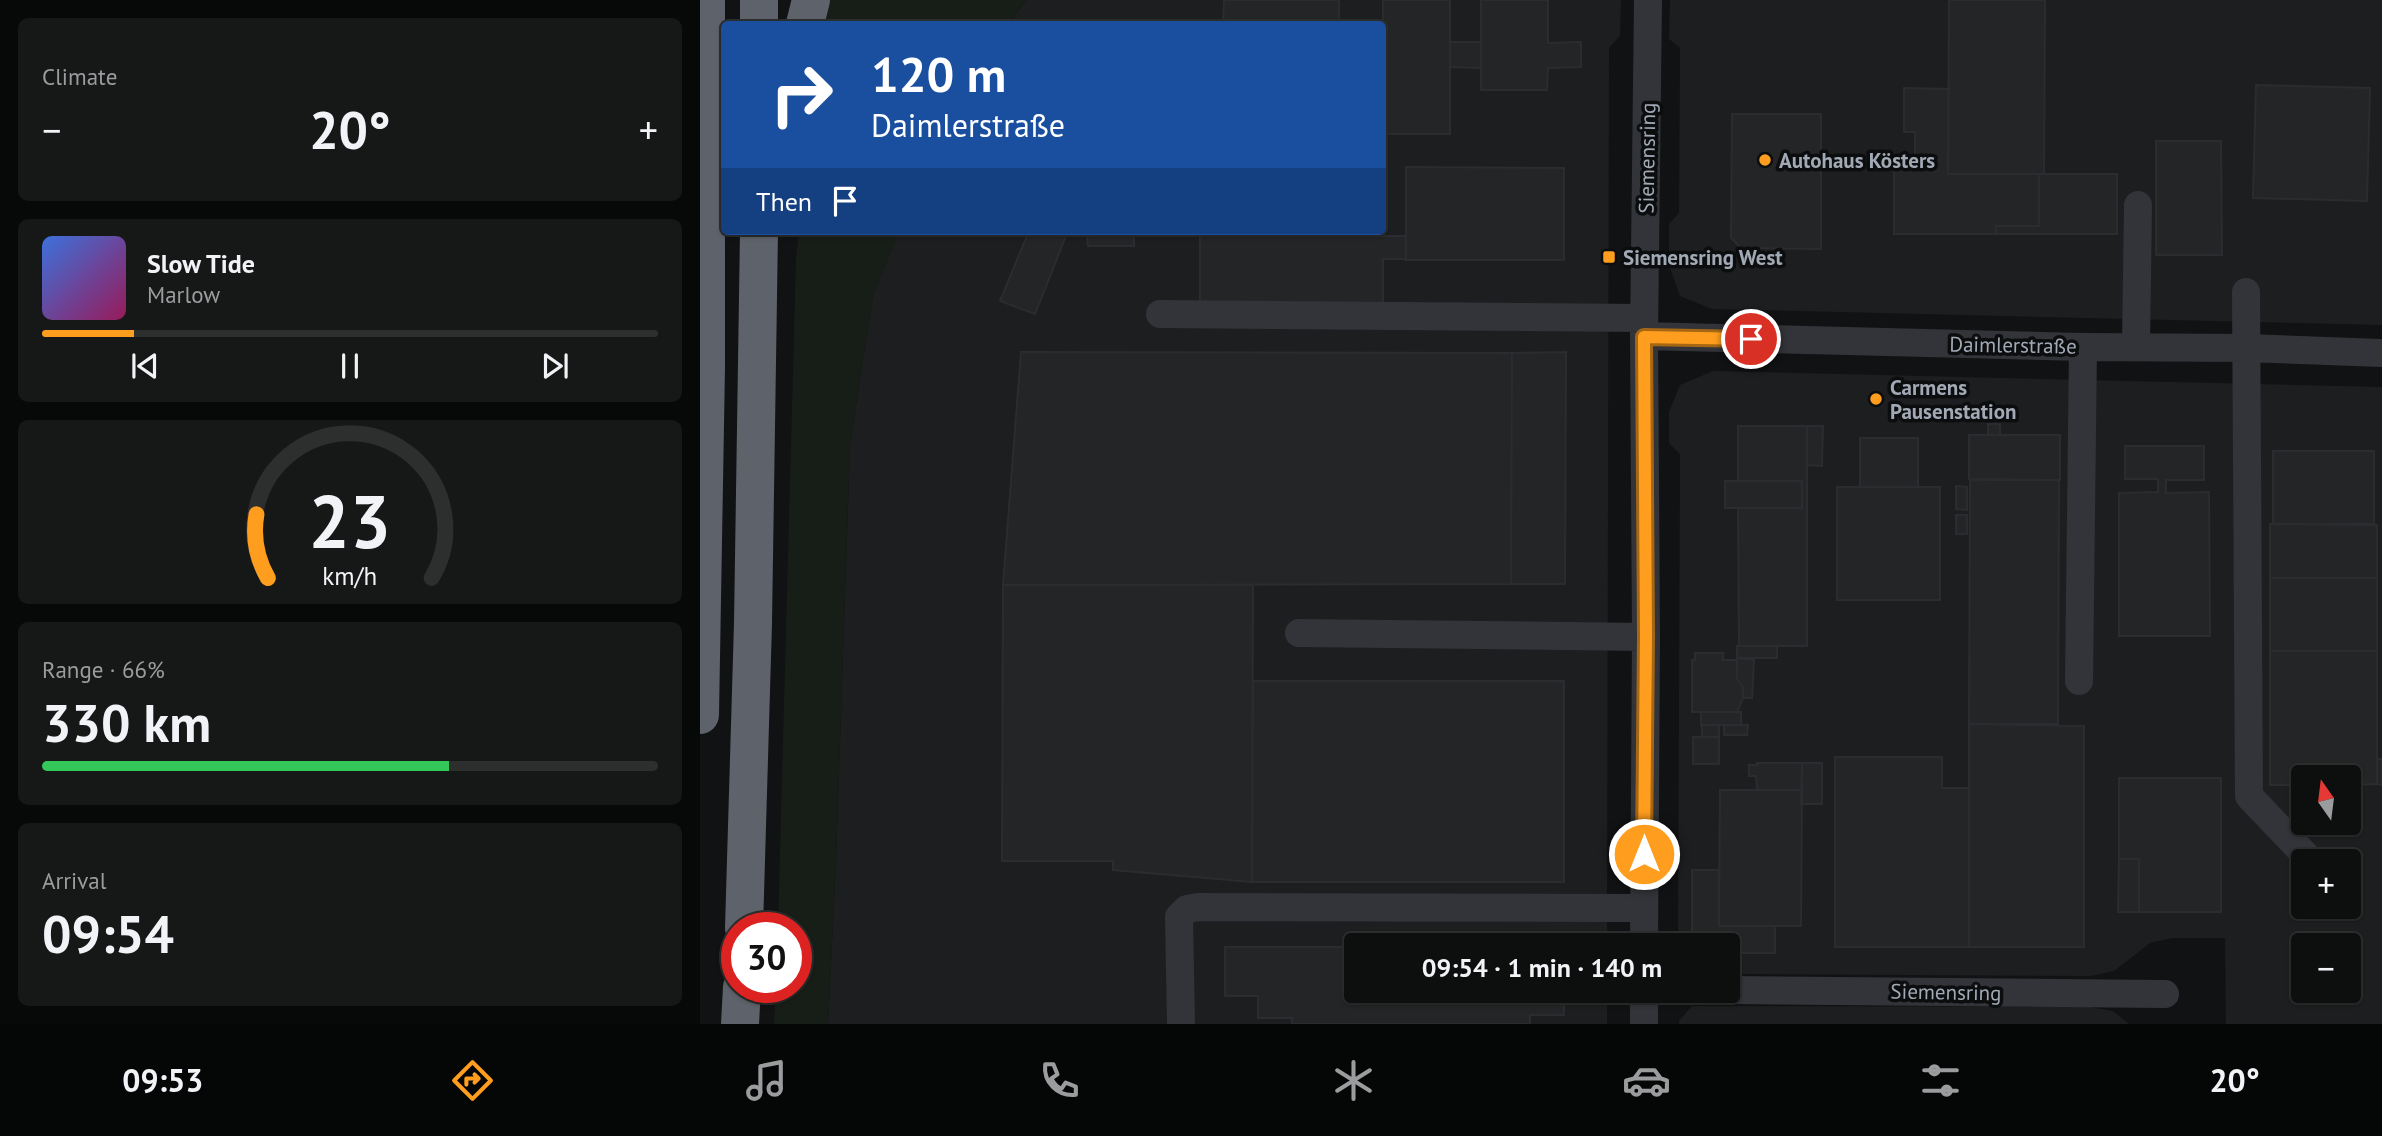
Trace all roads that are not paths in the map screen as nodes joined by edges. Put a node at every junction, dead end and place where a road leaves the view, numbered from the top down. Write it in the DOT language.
graph roads {
  1 [pos="706,0"];
  2 [pos="759,0"];
  3 [pos="811,0"];
  4 [pos="1648,0"];
  5 [pos="759,21"];
  6 [pos="805,21"];
  7 [pos="704,132"];
  8 [pos="2138,205"];
  9 [pos="759,235"];
  10 [pos="781,235"];
  11 [pos="2246,292"];
  12 [pos="759,310"];
  13 [pos="1160,314"];
  14 [pos="1644,327"];
  15 [pos="2083,347"];
  16 [pos="2136,348"];
  17 [pos="2246,348"];
  18 [pos="2382,353"];
  19 [pos="1299,633"];
  20 [pos="1646,636"];
  21 [pos="2079,681"];
  22 [pos="700,715"];
  23 [pos="2299,849"];
  24 [pos="1644,908"];
  25 [pos="744,912"];
  26 [pos="1644,933"];
  27 [pos="1740,990"];
  28 [pos="2165,994"];
  29 [pos="741,1003"];
  30 [pos="1644,1003"];
  31 [pos="740,1024"];
  32 [pos="1181,1024"];
  33 [pos="1644,1024"];
  1 -- 7 [label="highway"];
  2 -- 5 [label="highway"];
  3 -- 6 [label="highway"];
  4 -- 14 [label="street, Siemensring"];
  7 -- 22 [label="highway"];
  8 -- 16 [label="street"];
  9 -- 12 [label="highway"];
  10 -- 12 [label="highway"];
  11 -- 17 [label="street"];
  12 -- 25 [label="highway"];
  13 -- 14 [label="street, Daimlerstraße"];
  14 -- 15 [label="street, Daimlerstraße"];
  14 -- 20 [label="street, Siemensring"];
  15 -- 16 [label="street, Daimlerstraße"];
  15 -- 21 [label="street"];
  16 -- 17 [label="street, Daimlerstraße"];
  17 -- 18 [label="street, Daimlerstraße"];
  17 -- 23 [label="street"];
  19 -- 20 [label="street"];
  20 -- 24 [label="street, Siemensring"];
  24 -- 26 [label="street, Siemensring"];
  24 -- 32 [label="street"];
  27 -- 28 [label="street, Siemensring"];
  29 -- 31 [label="highway"];
  30 -- 33 [label="street"];
}
